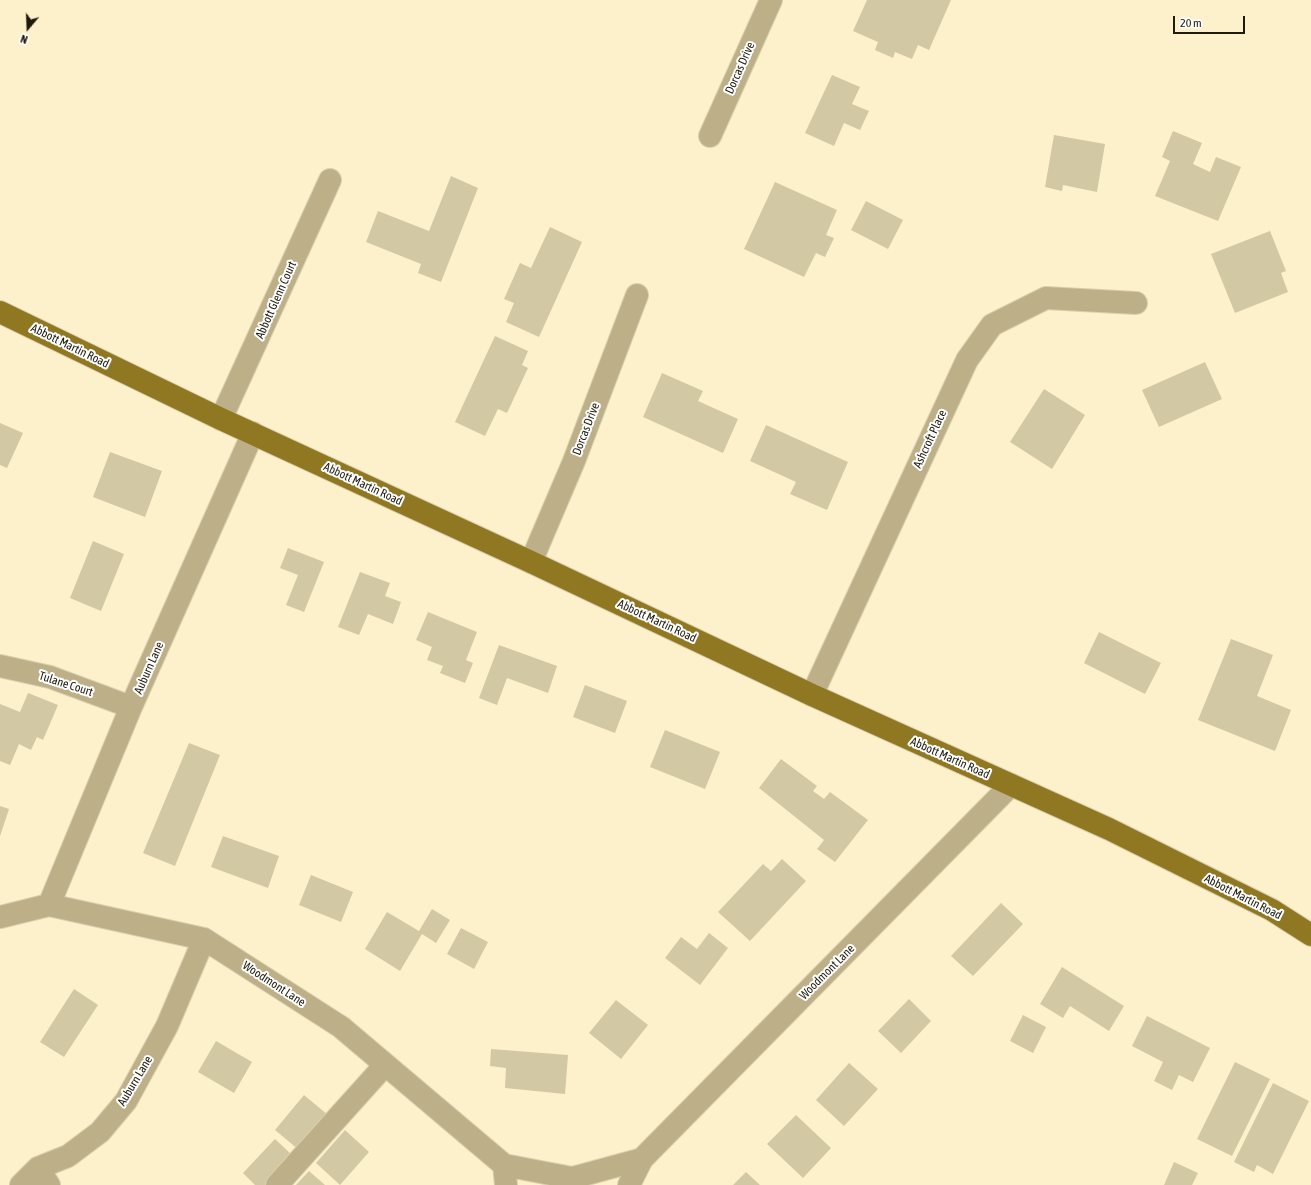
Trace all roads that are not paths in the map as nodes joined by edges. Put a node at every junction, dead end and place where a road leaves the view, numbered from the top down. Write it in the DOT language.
graph roads {
  1 [pos="771,0"];
  2 [pos="710,136"];
  3 [pos="330,180"];
  4 [pos="637,295"];
  5 [pos="1136,303"];
  6 [pos="0,312"];
  7 [pos="221,420"];
  8 [pos="254,433"];
  9 [pos="531,562"];
  10 [pos="0,666"];
  11 [pos="812,695"];
  12 [pos="131,707"];
  13 [pos="1011,785"];
  14 [pos="48,905"];
  15 [pos="0,917"];
  16 [pos="1311,934"];
  17 [pos="204,939"];
  18 [pos="385,1065"];
  19 [pos="642,1159"];
  20 [pos="505,1175"];
  21 [pos="44,1177"];
  22 [pos="21,1185"];
  23 [pos="277,1185"];
  24 [pos="629,1185"];
  1 -- 2 [label="street, Dorcas Drive"];
  3 -- 7 [label="street, Abbott Glenn Court"];
  4 -- 9 [label="street, Dorcas Drive"];
  5 -- 11 [label="street, Ashcroft Place"];
  6 -- 7 [label="main road, Abbott Martin Road"];
  7 -- 8 [label="main road, Abbott Martin Road"];
  8 -- 9 [label="main road, Abbott Martin Road"];
  8 -- 12 [label="street, Auburn Lane"];
  9 -- 11 [label="main road, Abbott Martin Road"];
  10 -- 12 [label="street, Tulane Court"];
  11 -- 13 [label="main road, Abbott Martin Road"];
  12 -- 14 [label="street, Auburn Lane"];
  13 -- 16 [label="main road, Abbott Martin Road"];
  13 -- 19 [label="street, Woodmont Lane"];
  14 -- 15 [label="street, Woodmont Lane"];
  14 -- 17 [label="street, Woodmont Lane"];
  17 -- 18 [label="street, Woodmont Lane"];
  17 -- 21 [label="street, Auburn Lane"];
  18 -- 20 [label="street, Woodmont Lane"];
  18 -- 23 [label="street"];
  19 -- 20 [label="street, Woodmont Lane"];
  19 -- 24 [label="street, Woodmont Lane"];
  21 -- 22 [label="street, Auburn Lane"];
}
